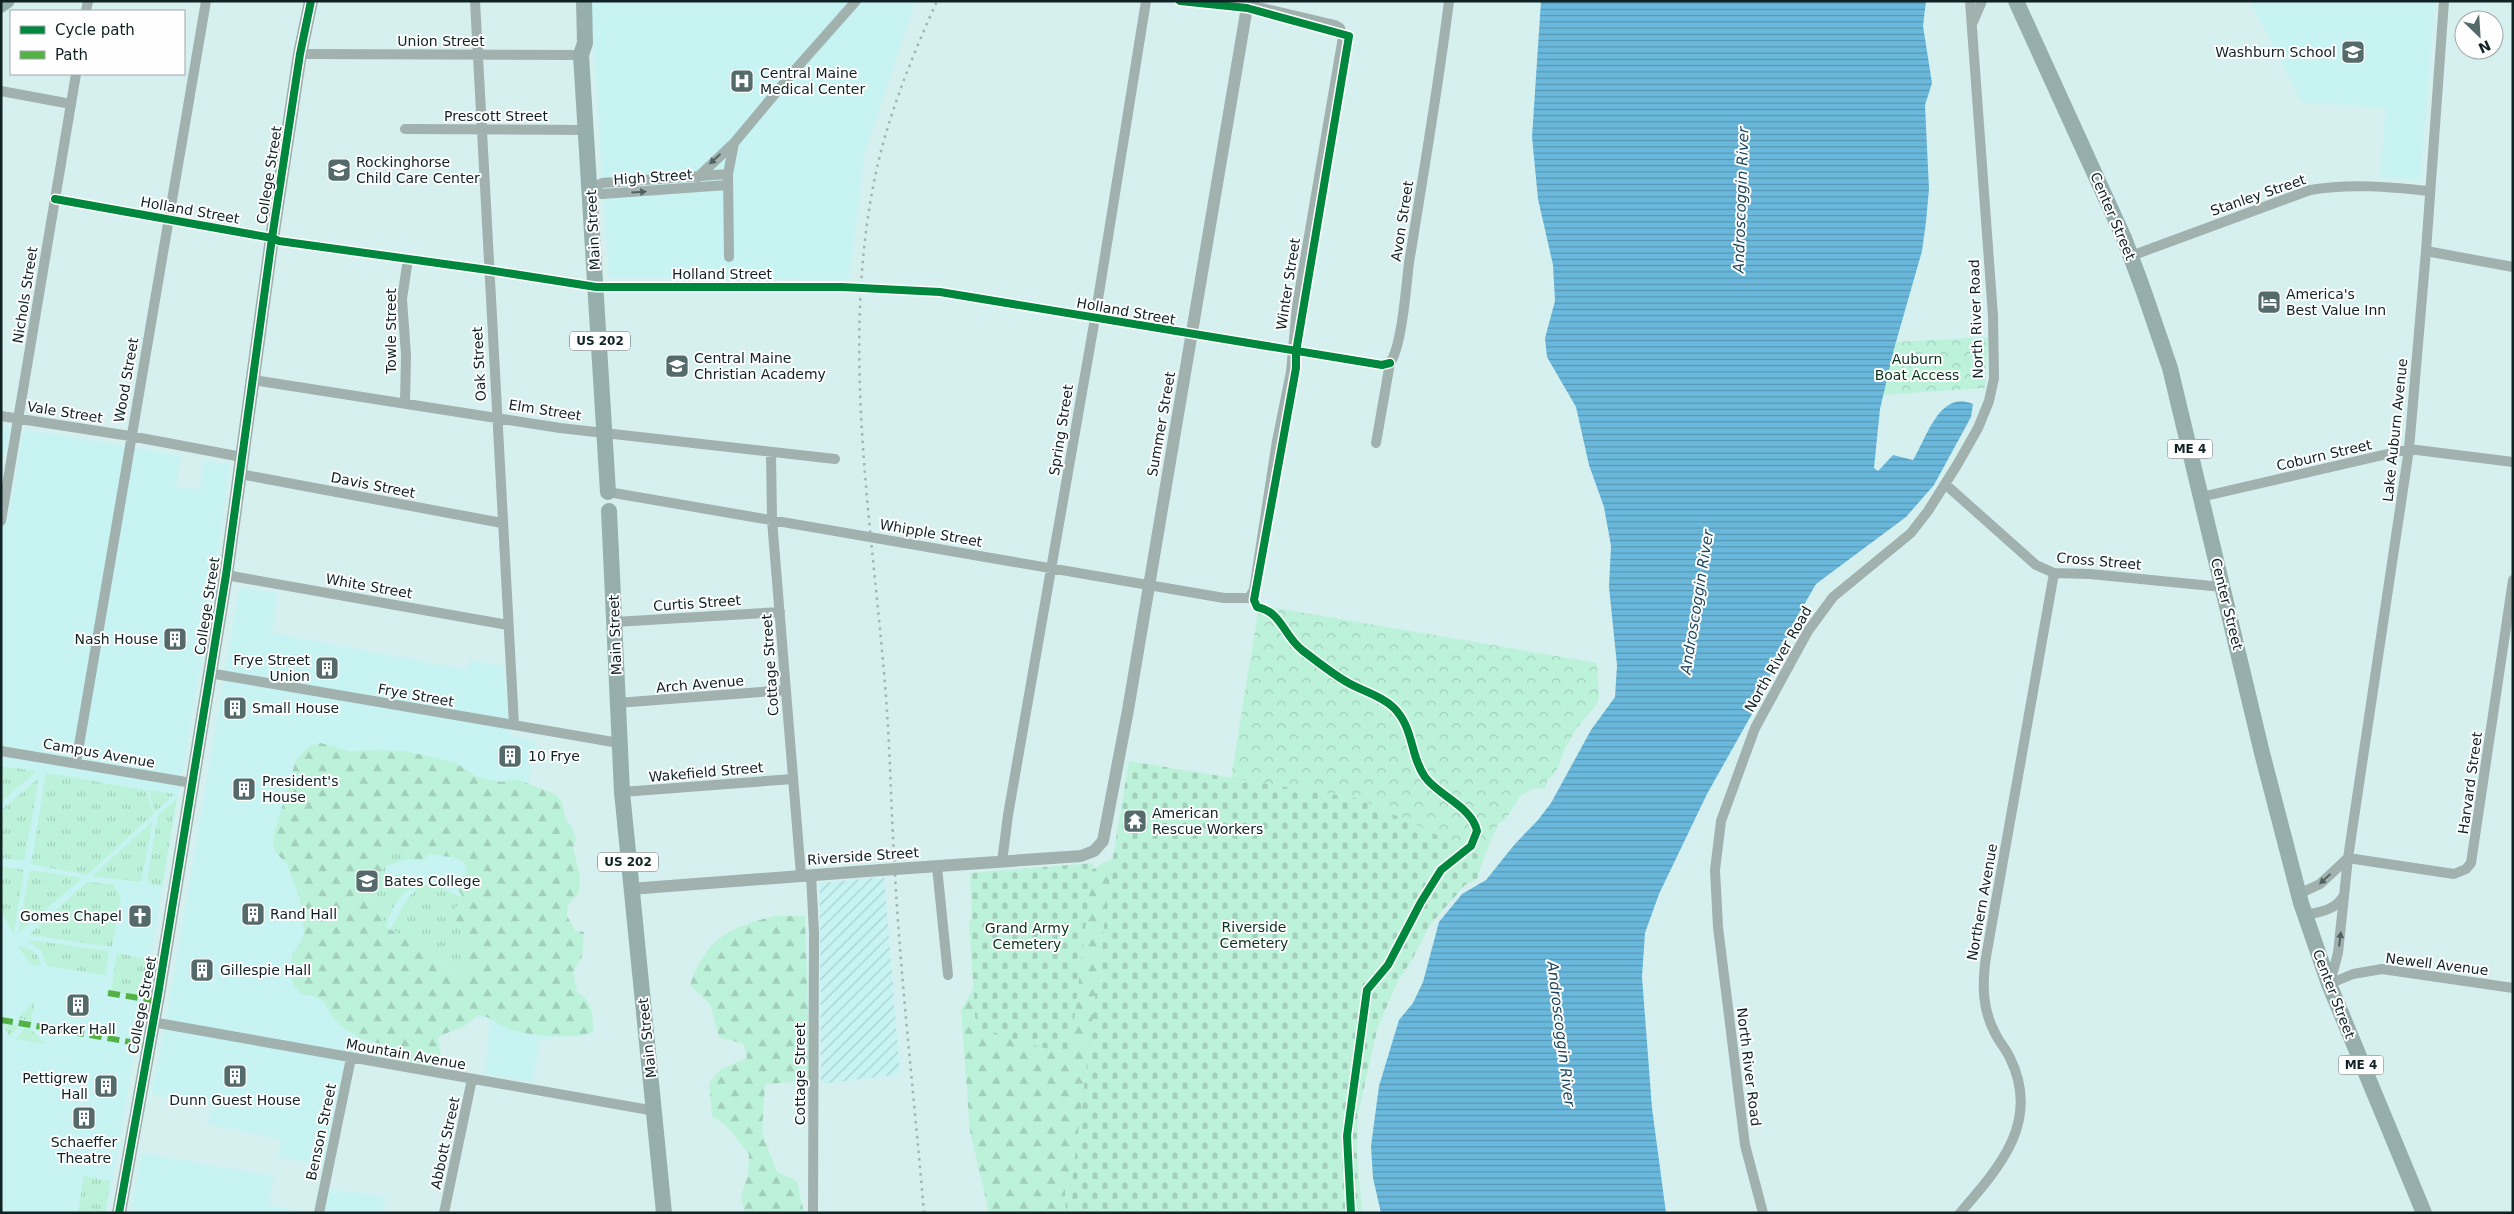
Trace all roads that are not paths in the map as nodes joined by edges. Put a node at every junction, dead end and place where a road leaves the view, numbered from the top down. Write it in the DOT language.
graph roads {
  1 [pos="7,1"];
  2 [pos="206,1"];
  3 [pos="311,1"];
  4 [pos="475,1"];
  5 [pos="575,1"];
  6 [pos="584,1"];
  7 [pos="856,1"];
  8 [pos="1146,1"];
  9 [pos="1225,1"];
  10 [pos="1449,1"];
  11 [pos="1970,1"];
  12 [pos="1982,1"];
  13 [pos="2016,1"];
  14 [pos="2444,1"];
  15 [pos="1248,3"];
  16 [pos="1,5"];
  17 [pos="1973,22"];
  18 [pos="300,54"];
  19 [pos="477,55"];
  20 [pos="581,55"];
  21 [pos="76,75"];
  22 [pos="1,91"];
  23 [pos="71,104"];
  24 [pos="405,129"];
  25 [pos="481,129"];
  26 [pos="587,130"];
  27 [pos="734,143"];
  28 [pos="698,177"];
  29 [pos="728,180"];
  30 [pos="591,190"];
  31 [pos="2429,191"];
  32 [pos="55,199"];
  33 [pos="168,219"];
  34 [pos="272,238"];
  35 [pos="2426,251"];
  36 [pos="2131,256"];
  37 [pos="728,257"];
  38 [pos="408,259"];
  39 [pos="2513,267"];
  40 [pos="488,270"];
  41 [pos="596,287"];
  42 [pos="1095,318"];
  43 [pos="1192,334"];
  44 [pos="1292,352"];
  45 [pos="1390,363"];
  46 [pos="253,380"];
  47 [pos="405,403"];
  48 [pos="1,416"];
  49 [pos="496,416"];
  50 [pos="18,419"];
  51 [pos="605,432"];
  52 [pos="130,436"];
  53 [pos="1376,443"];
  54 [pos="2409,449"];
  55 [pos="770,452"];
  56 [pos="242,457"];
  57 [pos="835,459"];
  58 [pos="2513,462"];
  59 [pos="240,474"];
  60 [pos="1945,484"];
  61 [pos="608,492"];
  62 [pos="2201,497"];
  63 [pos="609,511"];
  64 [pos="772,520"];
  65 [pos="1,521"];
  66 [pos="502,523"];
  67 [pos="1051,568"];
  68 [pos="2054,573"];
  69 [pos="226,575"];
  70 [pos="2513,580"];
  71 [pos="1149,585"];
  72 [pos="2222,586"];
  73 [pos="1249,598"];
  74 [pos="780,612"];
  75 [pos="615,622"];
  76 [pos="508,625"];
  77 [pos="209,673"];
  78 [pos="786,690"];
  79 [pos="617,704"];
  80 [pos="514,725"];
  81 [pos="619,743"];
  82 [pos="1,751"];
  83 [pos="76,763"];
  84 [pos="792,779"];
  85 [pos="192,783"];
  86 [pos="622,792"];
  87 [pos="1096,849"];
  88 [pos="2348,858"];
  89 [pos="1002,862"];
  90 [pos="937,867"];
  91 [pos="806,875"];
  92 [pos="630,889"];
  93 [pos="2345,893"];
  94 [pos="2299,894"];
  95 [pos="2305,916"];
  96 [pos="948,975"];
  97 [pos="2329,984"];
  98 [pos="2513,988"];
  99 [pos="152,1022"];
  100 [pos="351,1058"];
  101 [pos="472,1079"];
  102 [pos="655,1111"];
  103 [pos="118,1213"];
  104 [pos="319,1213"];
  105 [pos="444,1213"];
  106 [pos="664,1213"];
  107 [pos="813,1213"];
  108 [pos="1763,1213"];
  109 [pos="1960,1213"];
  110 [pos="2424,1213"];
  1 -- 16 [label="main road"];
  2 -- 33 [label="street, Wood Street"];
  3 -- 18 [label="main road, College Street"];
  4 -- 19 [label="street, Oak Street"];
  5 -- 20 [label="highway, Main Street / US 202"];
  6 -- 20 [label="highway, Main Street / US 202"];
  7 -- 27 [label="street, High Street"];
  8 -- 42 [label="street, Spring Street"];
  9 -- 15 [label="street"];
  10 -- 45 [label="street, Avon Street"];
  11 -- 17 [label="street, North River Road"];
  12 -- 17 [label="street, North River Road"];
  13 -- 36 [label="highway, Center Street / ME 4"];
  14 -- 31 [label="street, Lake Auburn Avenue"];
  15 -- 43 [label="street, Summer Street"];
  15 -- 44 [label="street, Winter Street"];
  17 -- 60 [label="street, North River Road"];
  18 -- 19 [label="street, Union Street"];
  18 -- 34 [label="main road, College Street"];
  19 -- 20 [label="street, Union Street"];
  19 -- 25 [label="street, Oak Street"];
  20 -- 26 [label="highway, Main Street / US 202"];
  21 -- 23 [label="street, Nichols Street"];
  22 -- 23 [label="street"];
  23 -- 32 [label="street, Nichols Street"];
  24 -- 25 [label="street, Prescott Street"];
  25 -- 26 [label="street, Prescott Street"];
  25 -- 40 [label="street, Oak Street"];
  26 -- 30 [label="highway, Main Street / US 202"];
  27 -- 28 [label="street, High Street, one-way"];
  27 -- 29 [label="street, High Street"];
  28 -- 29 [label="street, High Street"];
  28 -- 30 [label="street, High Street"];
  30 -- 29 [label="street, High Street, one-way"];
  29 -- 37 [label="street"];
  30 -- 41 [label="highway, Main Street / US 202"];
  31 -- 35 [label="street, Lake Auburn Avenue"];
  31 -- 36 [label="street, Stanley Street"];
  32 -- 33 [label="street, Holland Street"];
  32 -- 50 [label="street, Nichols Street"];
  33 -- 34 [label="street, Holland Street"];
  33 -- 52 [label="street, Wood Street"];
  34 -- 38 [label="street, Holland Street"];
  34 -- 46 [label="main road, College Street"];
  35 -- 39 [label="street"];
  35 -- 54 [label="street, Lake Auburn Avenue"];
  36 -- 62 [label="highway, Center Street / ME 4"];
  38 -- 40 [label="street, Holland Street"];
  38 -- 47 [label="street, Towle Street"];
  40 -- 41 [label="street, Holland Street"];
  40 -- 49 [label="street, Oak Street"];
  41 -- 42 [label="street, Holland Street"];
  41 -- 51 [label="highway, Main Street / US 202"];
  42 -- 43 [label="street, Holland Street"];
  42 -- 67 [label="street, Spring Street"];
  43 -- 44 [label="street, Holland Street"];
  43 -- 71 [label="street, Summer Street"];
  44 -- 45 [label="street, Holland Street"];
  44 -- 73 [label="street, Winter Street"];
  45 -- 53 [label="street, Avon Street"];
  46 -- 47 [label="street, Elm Street"];
  46 -- 56 [label="main road, College Street"];
  47 -- 49 [label="street, Elm Street"];
  48 -- 50 [label="street, Vale Street"];
  49 -- 51 [label="street, Elm Street"];
  49 -- 66 [label="street, Oak Street"];
  50 -- 52 [label="street, Vale Street"];
  50 -- 65 [label="street, Nichols Street"];
  51 -- 55 [label="street, Elm Street"];
  51 -- 61 [label="highway, Main Street / US 202"];
  52 -- 56 [label="street, Vale Street"];
  52 -- 83 [label="street, Wood Street"];
  54 -- 58 [label="street, Coburn Street"];
  54 -- 62 [label="street, Coburn Street"];
  54 -- 88 [label="street, Lake Auburn Avenue"];
  55 -- 57 [label="street, Elm Street"];
  55 -- 64 [label="street, Cottage Street"];
  56 -- 59 [label="main road, College Street"];
  59 -- 66 [label="street, Davis Street"];
  59 -- 69 [label="main road, College Street"];
  60 -- 68 [label="street, Cross Street"];
  60 -- 108 [label="street, North River Road"];
  61 -- 63 [label="main road, Main Street / US 202"];
  61 -- 64 [label="street, Whipple Street"];
  62 -- 72 [label="highway, Center Street / ME 4"];
  63 -- 75 [label="highway, Main Street / US 202"];
  64 -- 67 [label="street, Whipple Street"];
  64 -- 74 [label="street, Cottage Street"];
  66 -- 76 [label="street, Oak Street"];
  67 -- 71 [label="street, Whipple Street"];
  67 -- 89 [label="street, Spring Street"];
  68 -- 72 [label="street, Cross Street"];
  68 -- 109 [label="street, Northern Avenue"];
  69 -- 76 [label="street, White Street"];
  69 -- 77 [label="main road, College Street"];
  70 -- 88 [label="street, Harvard Street"];
  71 -- 73 [label="street, Whipple Street"];
  71 -- 87 [label="street, Summer Street"];
  72 -- 94 [label="highway, Center Street / ME 4"];
  74 -- 75 [label="street, Curtis Street"];
  74 -- 78 [label="street, Cottage Street"];
  75 -- 79 [label="highway, Main Street / US 202"];
  76 -- 80 [label="street, Oak Street"];
  77 -- 80 [label="street, Frye Street"];
  77 -- 85 [label="main road, College Street"];
  78 -- 79 [label="street, Arch Avenue"];
  78 -- 84 [label="street, Cottage Street"];
  79 -- 81 [label="highway, Main Street / US 202"];
  80 -- 81 [label="street, Frye Street"];
  81 -- 86 [label="highway, Main Street / US 202"];
  82 -- 83 [label="street, Campus Avenue"];
  83 -- 85 [label="street, Campus Avenue"];
  84 -- 86 [label="street, Wakefield Street"];
  84 -- 91 [label="street, Cottage Street"];
  85 -- 99 [label="main road, College Street"];
  86 -- 92 [label="highway, Main Street / US 202"];
  87 -- 89 [label="street, Riverside Street"];
  88 -- 93 [label="street, Lake Auburn Avenue"];
  88 -- 94 [label="street, one-way"];
  89 -- 90 [label="street, Riverside Street"];
  90 -- 91 [label="street, Riverside Street, bridge"];
  90 -- 96 [label="street"];
  91 -- 92 [label="street, Riverside Street"];
  91 -- 107 [label="street, Cottage Street"];
  92 -- 102 [label="highway, Main Street / US 202"];
  93 -- 95 [label="street"];
  97 -- 93 [label="street, Lake Auburn Avenue, one-way"];
  94 -- 95 [label="highway, Center Street / ME 4"];
  95 -- 97 [label="highway, Center Street / ME 4"];
  97 -- 98 [label="street, Newell Avenue"];
  97 -- 110 [label="highway, Center Street / ME 4"];
  99 -- 100 [label="street, Mountain Avenue"];
  99 -- 103 [label="main road, College Street"];
  100 -- 101 [label="street, Mountain Avenue"];
  100 -- 104 [label="street, Benson Street"];
  101 -- 102 [label="street, Mountain Avenue"];
  101 -- 105 [label="street, Abbott Street"];
  102 -- 106 [label="highway, Main Street / US 202"];
}
